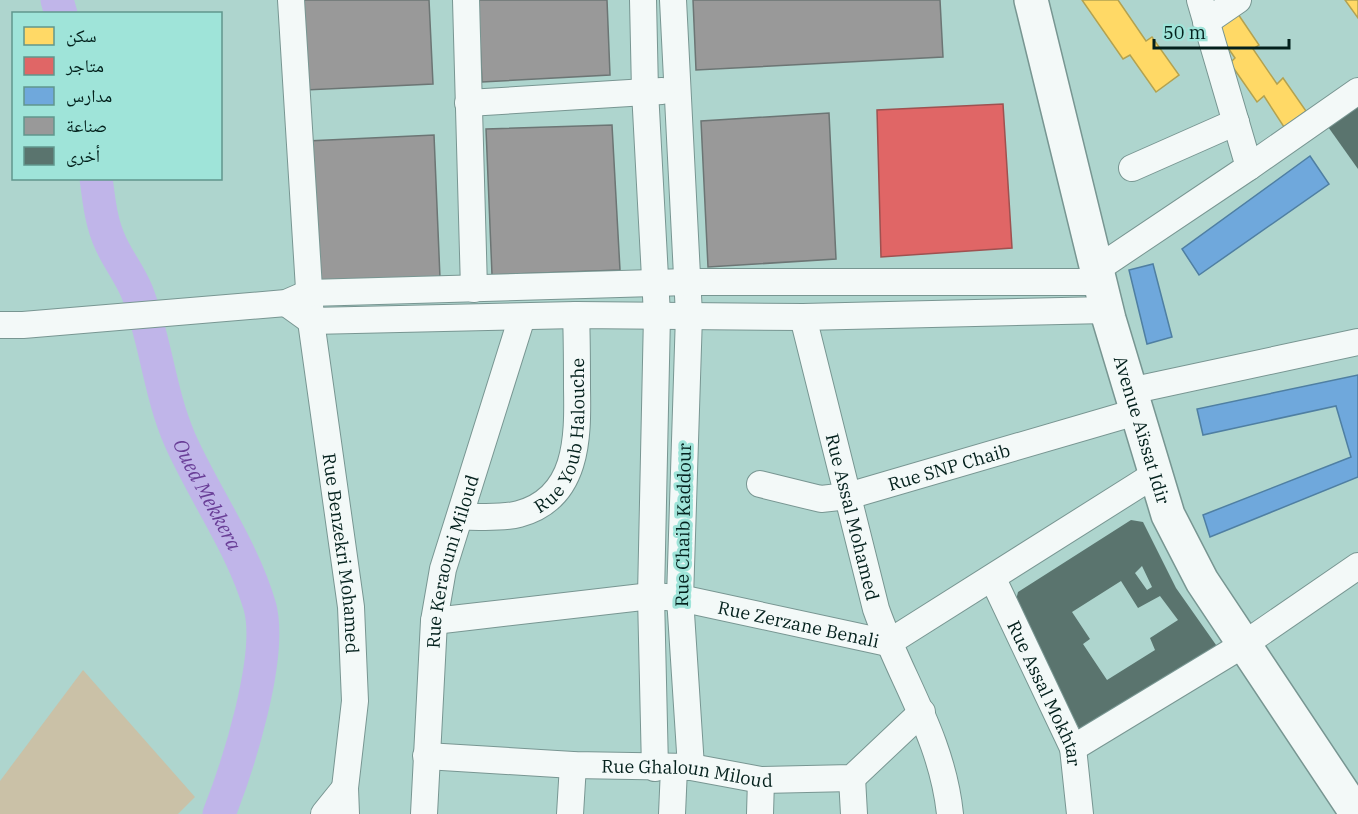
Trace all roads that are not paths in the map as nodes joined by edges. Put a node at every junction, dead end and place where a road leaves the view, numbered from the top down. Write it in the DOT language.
graph roads {
  1 [pos="291,0"];
  2 [pos="466,0"];
  3 [pos="643,0"];
  4 [pos="673,0"];
  5 [pos="1031,0"];
  6 [pos="1238,0"];
  7 [pos="1203,11"];
  8 [pos="679,90"];
  9 [pos="1358,91"];
  10 [pos="645,92"];
  11 [pos="468,103"];
  12 [pos="1236,122"];
  13 [pos="1249,167"];
  14 [pos="1132,168"];
  15 [pos="688,282"];
  16 [pos="657,284"];
  17 [pos="1101,287"];
  18 [pos="474,289"];
  19 [pos="298,298"];
  20 [pos="576,315"];
  21 [pos="657,315"];
  22 [pos="689,315"];
  23 [pos="522,317"];
  24 [pos="803,317"];
  25 [pos="311,321"];
  26 [pos="19,325"];
  27 [pos="0,335"];
  28 [pos="1358,342"];
  29 [pos="1133,401"];
  30 [pos="1154,475"];
  31 [pos="760,484"];
  32 [pos="848,496"];
  33 [pos="460,517"];
  34 [pos="1357,569"];
  35 [pos="993,579"];
  36 [pos="651,596"];
  37 [pos="680,598"];
  38 [pos="434,621"];
  39 [pos="888,643"];
  40 [pos="1246,643"];
  41 [pos="922,712"];
  42 [pos="1073,748"];
  43 [pos="426,756"];
  44 [pos="573,765"];
  45 [pos="673,767"];
  46 [pos="852,778"];
  47 [pos="761,780"];
  48 [pos="346,807"];
  49 [pos="1349,807"];
  50 [pos="324,814"];
  51 [pos="424,814"];
  52 [pos="570,814"];
  53 [pos="672,814"];
  54 [pos="760,814"];
  55 [pos="855,814"];
  56 [pos="950,814"];
  57 [pos="1080,814"];
  1 -- 19 [label="street"];
  2 -- 11 [label="street"];
  3 -- 10 [label="street"];
  4 -- 8 [label="street, Rue Chaib Kaddour"];
  5 -- 17 [label="main road, Avenue Aïssat Idir"];
  6 -- 7 [label="street"];
  7 -- 12 [label="street"];
  8 -- 10 [label="street"];
  8 -- 15 [label="street, Rue Chaib Kaddour"];
  9 -- 13 [label="street"];
  10 -- 11 [label="street"];
  10 -- 16 [label="street"];
  11 -- 18 [label="street"];
  12 -- 13 [label="street"];
  12 -- 14 [label="street"];
  13 -- 17 [label="street"];
  15 -- 16 [label="street"];
  15 -- 17 [label="street"];
  15 -- 22 [label="street, Rue Chaib Kaddour"];
  16 -- 18 [label="street"];
  16 -- 21 [label="street"];
  17 -- 24 [label="street"];
  17 -- 29 [label="main road, Avenue Aïssat Idir"];
  18 -- 19 [label="street"];
  19 -- 25 [label="street"];
  19 -- 26 [label="street"];
  20 -- 21 [label="street"];
  20 -- 23 [label="street"];
  20 -- 33 [label="street, Rue Youb Halouche"];
  21 -- 22 [label="street"];
  21 -- 36 [label="street"];
  22 -- 24 [label="street"];
  22 -- 37 [label="street, Rue Chaib Kaddour"];
  23 -- 25 [label="street"];
  23 -- 33 [label="street, Rue Keraouni Miloud"];
  24 -- 32 [label="street, Rue Assal Mohamed"];
  25 -- 48 [label="street, Rue Benzekri Mohamed"];
  26 -- 27 [label="street"];
  28 -- 29 [label="street, Rue SNP Chaib"];
  29 -- 30 [label="main road, Avenue Aïssat Idir"];
  29 -- 32 [label="street, Rue SNP Chaib"];
  30 -- 35 [label="street, Rue Zerzane Benali"];
  30 -- 40 [label="main road, Avenue Aïssat Idir"];
  31 -- 32 [label="street, Rue SNP Chaib"];
  32 -- 39 [label="street, Rue Assal Mohamed"];
  33 -- 38 [label="street, Rue Keraouni Miloud"];
  34 -- 40 [label="street"];
  35 -- 39 [label="street, Rue Zerzane Benali"];
  35 -- 42 [label="street, Rue Assal Mokhtar"];
  36 -- 37 [label="street, Rue Zerzane Benali"];
  36 -- 38 [label="street, Rue Zerzane Benali"];
  36 -- 45 [label="street"];
  37 -- 39 [label="street, Rue Zerzane Benali"];
  37 -- 45 [label="street, Rue Chaib Kaddour"];
  38 -- 43 [label="street, Rue Keraouni Miloud"];
  39 -- 41 [label="street, Rue Assal Mohamed"];
  40 -- 42 [label="street"];
  40 -- 49 [label="main road, Avenue Aïssat Idir"];
  41 -- 46 [label="street"];
  41 -- 56 [label="street, Rue Assal Mohamed"];
  42 -- 57 [label="street, Rue Assal Mokhtar"];
  43 -- 44 [label="street, Rue Ghaloun Miloud"];
  43 -- 51 [label="street, Rue Keraouni Miloud"];
  44 -- 45 [label="street, Rue Ghaloun Miloud"];
  44 -- 52 [label="street"];
  45 -- 47 [label="street, Rue Ghaloun Miloud"];
  45 -- 53 [label="street, Rue Chaib Kaddour"];
  46 -- 47 [label="street, Rue Ghaloun Miloud"];
  46 -- 55 [label="street"];
  47 -- 54 [label="street"];
  48 -- 50 [label="street"];
}
